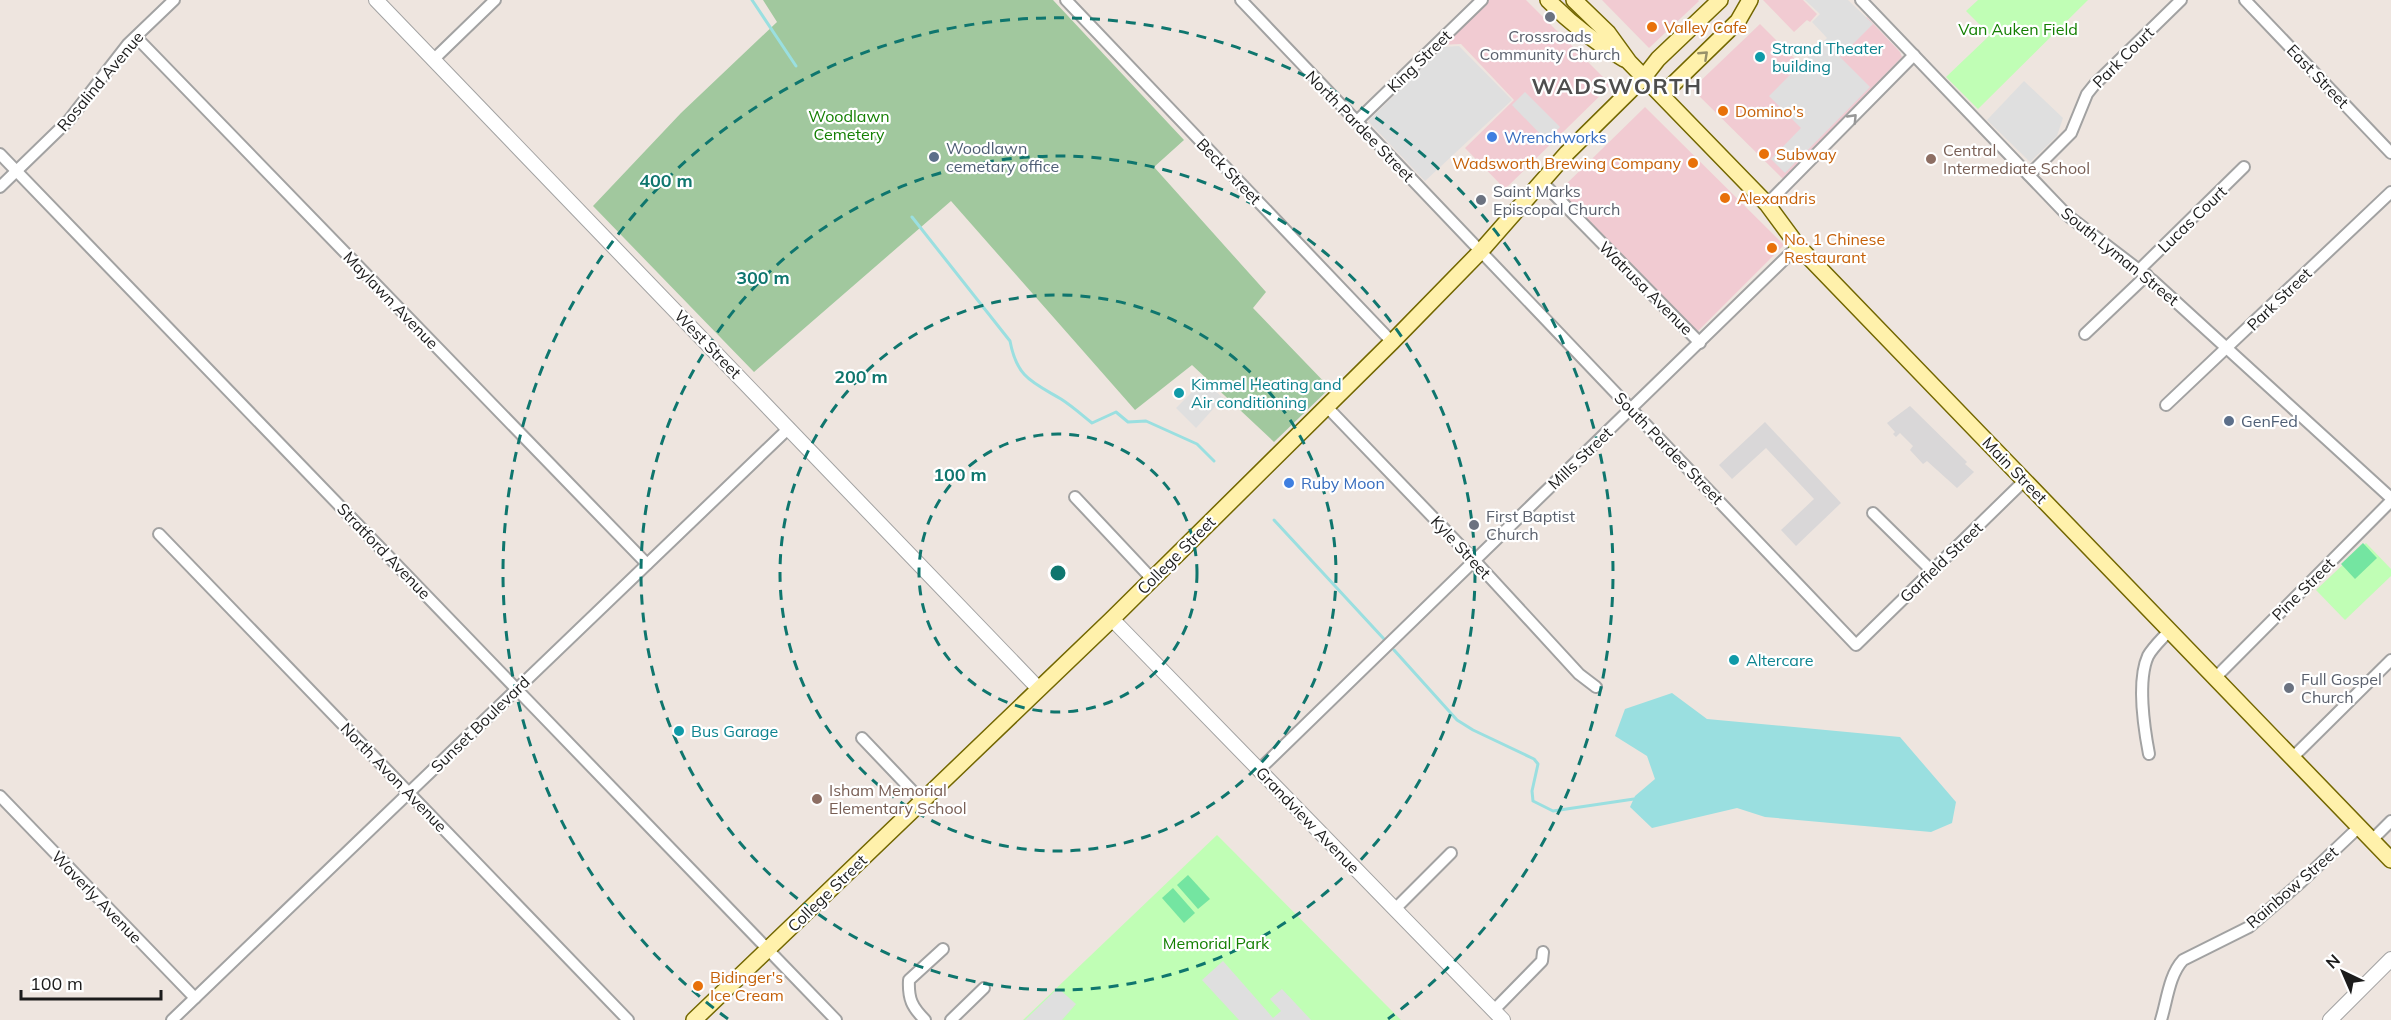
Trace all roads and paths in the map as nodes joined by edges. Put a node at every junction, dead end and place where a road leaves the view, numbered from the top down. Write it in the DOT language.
graph roads {
  1 [pos="174,0"];
  2 [pos="376,0"];
  3 [pos="495,0"];
  4 [pos="1066,0"];
  5 [pos="1241,0"];
  6 [pos="1482,0"];
  7 [pos="1548,0"];
  8 [pos="1574,0"];
  9 [pos="1720,0"];
  10 [pos="1861,0"];
  11 [pos="2181,0"];
  12 [pos="2245,0"];
  13 [pos="1747,2"];
  14 [pos="136,37"];
  15 [pos="1914,55"];
  16 [pos="434,60"];
  17 [pos="1629,62"];
  18 [pos="1644,77"];
  19 [pos="1662,95"];
  20 [pos="1356,122"];
  21 [pos="2391,153"];
  22 [pos="0,154"];
  23 [pos="2244,167"];
  24 [pos="16,171"];
  25 [pos="2029,175"];
  26 [pos="1542,182"];
  27 [pos="0,187"];
  28 [pos="2391,192"];
  29 [pos="1767,204"];
  30 [pos="1798,246"];
  31 [pos="1480,252"];
  32 [pos="2143,272"];
  33 [pos="2085,333"];
  34 [pos="1392,342"];
  35 [pos="1700,343"];
  36 [pos="2227,348"];
  37 [pos="2166,405"];
  38 [pos="1326,406"];
  39 [pos="1632,409"];
  40 [pos="789,428"];
  41 [pos="2025,480"];
  42 [pos="1075,497"];
  43 [pos="2391,500"];
  44 [pos="1874,513"];
  45 [pos="159,534"];
  46 [pos="1475,561"];
  47 [pos="647,564"];
  48 [pos="1932,571"];
  49 [pos="1152,579"];
  50 [pos="1112,619"];
  51 [pos="2169,631"];
  52 [pos="1856,645"];
  53 [pos="2391,660"];
  54 [pos="2215,678"];
  55 [pos="1596,687"];
  56 [pos="517,688"];
  57 [pos="1039,689"];
  58 [pos="862,738"];
  59 [pos="2148,754"];
  60 [pos="2292,758"];
  61 [pos="1259,770"];
  62 [pos="409,792"];
  63 [pos="0,795"];
  64 [pos="922,801"];
  65 [pos="2391,821"];
  66 [pos="2359,827"];
  67 [pos="2372,840"];
  68 [pos="1451,853"];
  69 [pos="2391,860"];
  70 [pos="1395,909"];
  71 [pos="769,949"];
  72 [pos="943,949"];
  73 [pos="1543,952"];
  74 [pos="2391,959"];
  75 [pos="984,988"];
  76 [pos="195,998"];
  77 [pos="1498,1015"];
  78 [pos="172,1020"];
  79 [pos="628,1020"];
  80 [pos="694,1020"];
  81 [pos="836,1020"];
  82 [pos="925,1020"];
  83 [pos="951,1020"];
  84 [pos="2161,1020"];
  85 [pos="2330,1020"];
  1 -- 14 [label="street, Rosalind Avenue"];
  2 -- 16 [label="street, West Street"];
  3 -- 16 [label="street"];
  4 -- 34 [label="street, Beck Street"];
  5 -- 20 [label="street, North Pardee Street"];
  6 -- 20 [label="street, King Street"];
  7 -- 17 [label="main road"];
  8 -- 17 [label="main road"];
  9 -- 18 [label="main road, College Street"];
  10 -- 15 [label="street, South Lyman Street"];
  11 -- 25 [label="street, Park Court"];
  12 -- 21 [label="street, East Street"];
  19 -- 13 [label="main road, one-way"];
  14 -- 24 [label="street, Rosalind Avenue"];
  14 -- 47 [label="street, Maylawn Avenue"];
  15 -- 25 [label="street, South Lyman Street"];
  29 -- 15 [label="street, one-way"];
  16 -- 40 [label="street, West Street"];
  17 -- 18 [label="main road, Main Street"];
  18 -- 19 [label="main road, Main Street"];
  18 -- 26 [label="main road, College Street"];
  19 -- 29 [label="main road, Main Street"];
  20 -- 31 [label="street, North Pardee Street"];
  22 -- 24 [label="street, Stratford Avenue"];
  23 -- 32 [label="street, Lucas Court"];
  24 -- 27 [label="street, Rosalind Avenue"];
  24 -- 56 [label="street, Stratford Avenue"];
  25 -- 32 [label="street, South Lyman Street"];
  26 -- 31 [label="main road, College Street"];
  26 -- 35 [label="street, Watrusa Avenue"];
  28 -- 36 [label="street, Park Street"];
  29 -- 30 [label="main road, Main Street"];
  30 -- 35 [label="street, Mills Street"];
  30 -- 41 [label="main road, Main Street"];
  31 -- 34 [label="main road, College Street"];
  31 -- 39 [label="street, South Pardee Street"];
  32 -- 33 [label="street, Lucas Court"];
  32 -- 36 [label="street, South Lyman Street"];
  34 -- 38 [label="main road, College Street"];
  35 -- 39 [label="street, Mills Street"];
  36 -- 37 [label="street, Park Street"];
  36 -- 43 [label="street, South Lyman Street"];
  38 -- 46 [label="street, Kyle Street"];
  38 -- 49 [label="main road, College Street"];
  39 -- 46 [label="street, Mills Street"];
  39 -- 52 [label="street, South Pardee Street"];
  40 -- 47 [label="street, Sunset Boulevard"];
  40 -- 57 [label="street, West Street"];
  41 -- 48 [label="street, Garfield Street"];
  41 -- 51 [label="main road, Main Street"];
  42 -- 49 [label="street"];
  43 -- 54 [label="street, Pine Street"];
  44 -- 48 [label="street"];
  45 -- 62 [label="street, North Avon Avenue"];
  46 -- 55 [label="street, Kyle Street"];
  46 -- 61 [label="street, Mills Street"];
  47 -- 56 [label="street, Sunset Boulevard"];
  48 -- 52 [label="street, Garfield Street"];
  49 -- 50 [label="main road, College Street"];
  50 -- 57 [label="main road, College Street"];
  50 -- 61 [label="street, Grandview Avenue"];
  51 -- 54 [label="main road, Main Street"];
  51 -- 59 [label="street"];
  53 -- 60 [label="street"];
  54 -- 60 [label="main road, Main Street"];
  56 -- 62 [label="street, Sunset Boulevard"];
  56 -- 71 [label="street, Stratford Avenue"];
  57 -- 64 [label="main road, College Street"];
  58 -- 64 [label="street"];
  60 -- 66 [label="main road, Main Street"];
  61 -- 70 [label="street, Grandview Avenue"];
  62 -- 76 [label="street, Sunset Boulevard"];
  62 -- 79 [label="street, North Avon Avenue"];
  63 -- 76 [label="street, Waverly Avenue"];
  64 -- 71 [label="main road, College Street"];
  65 -- 67 [label="street"];
  66 -- 67 [label="main road, Main Street"];
  66 -- 84 [label="street, Rainbow Street"];
  67 -- 69 [label="main road, Main Street"];
  68 -- 70 [label="street"];
  70 -- 77 [label="street, Grandview Avenue"];
  71 -- 80 [label="main road, College Street"];
  71 -- 81 [label="street, Stratford Avenue"];
  72 -- 82 [label="street"];
  73 -- 77 [label="street"];
  74 -- 85 [label="street"];
  75 -- 83 [label="street"];
  76 -- 78 [label="street, Sunset Boulevard"];
}
